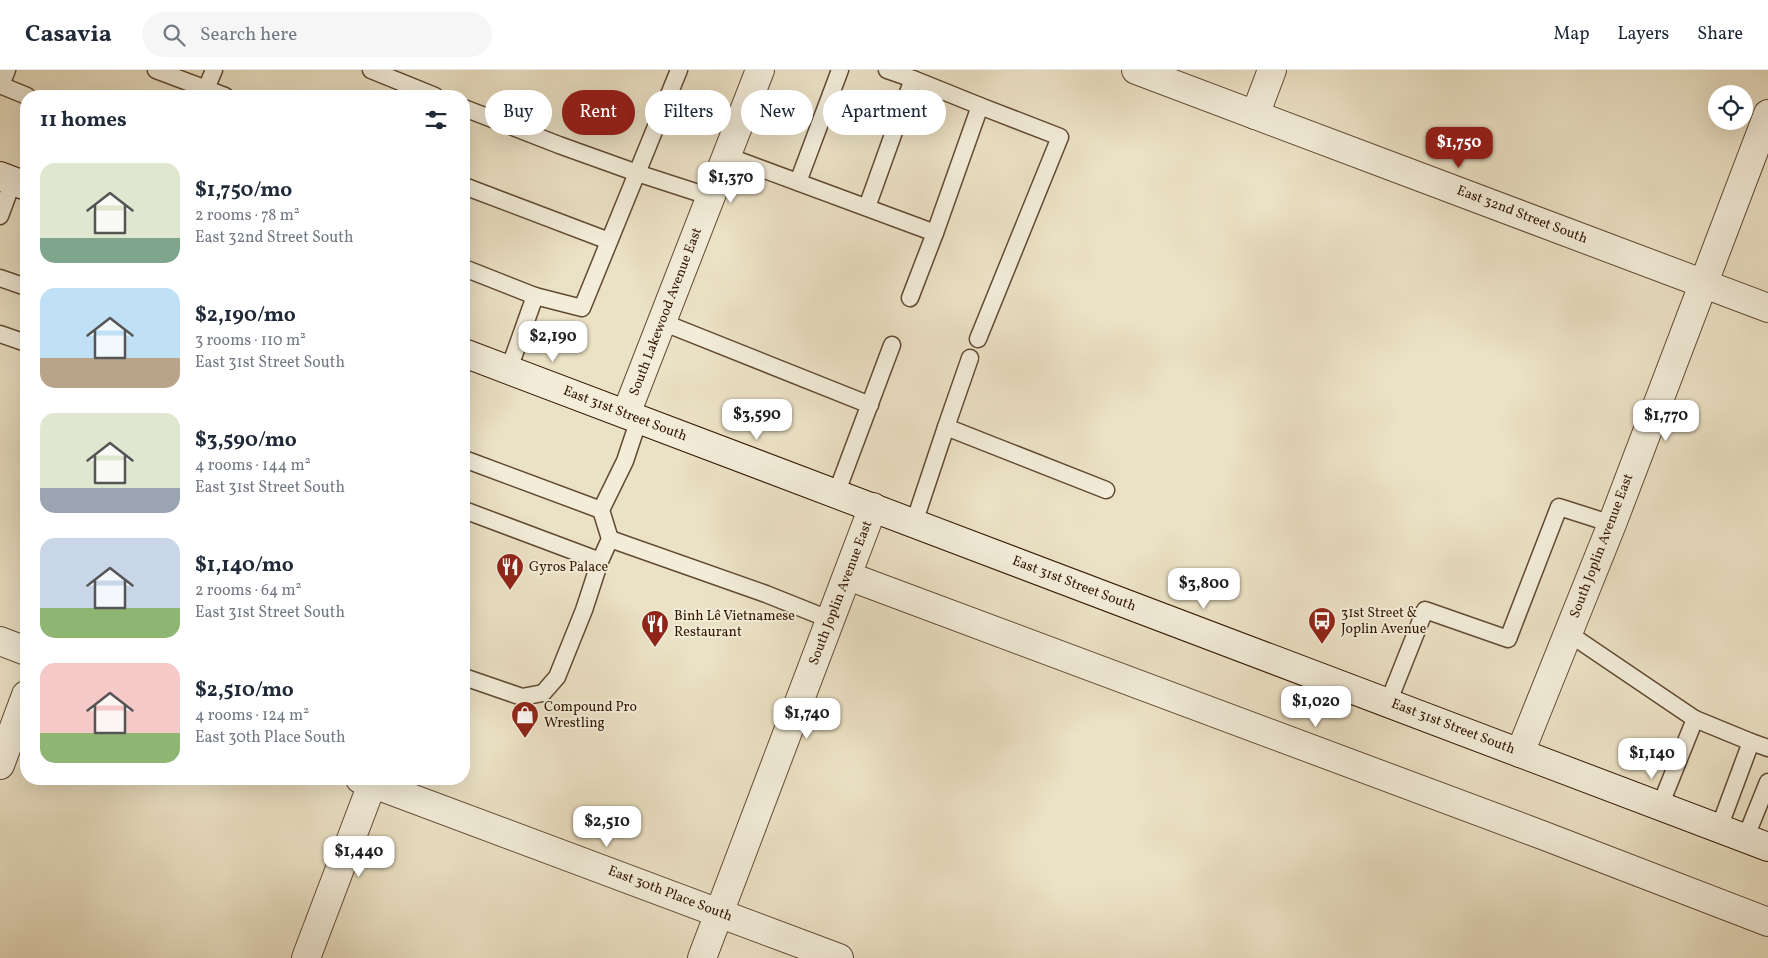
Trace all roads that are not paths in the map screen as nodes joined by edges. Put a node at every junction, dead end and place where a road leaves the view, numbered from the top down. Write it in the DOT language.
graph roads {
  1 [pos="7,70"];
  2 [pos="156,70"];
  3 [pos="214,70"];
  4 [pos="371,70"];
  5 [pos="679,70"];
  6 [pos="760,70"];
  7 [pos="840,70"];
  8 [pos="887,70"];
  9 [pos="1136,70"];
  10 [pos="1272,70"];
  11 [pos="913,80"];
  12 [pos="0,85"];
  13 [pos="199,90"];
  14 [pos="206,90"];
  15 [pos="420,90"];
  16 [pos="20,93"];
  17 [pos="980,106"];
  18 [pos="470,110"];
  19 [pos="1768,114"];
  20 [pos="1255,115"];
  21 [pos="727,156"];
  22 [pos="637,173"];
  23 [pos="13,181"];
  24 [pos="798,182"];
  25 [pos="470,188"];
  26 [pos="711,197"];
  27 [pos="867,207"];
  28 [pos="0,216"];
  29 [pos="935,233"];
  30 [pos="609,241"];
  31 [pos="470,270"];
  32 [pos="0,278"];
  33 [pos="1704,284"];
  34 [pos="20,286"];
  35 [pos="536,296"];
  36 [pos="910,298"];
  37 [pos="1768,308"];
  38 [pos="662,322"];
  39 [pos="0,334"];
  40 [pos="978,339"];
  41 [pos="20,341"];
  42 [pos="892,344"];
  43 [pos="470,355"];
  44 [pos="970,358"];
  45 [pos="508,369"];
  46 [pos="870,405"];
  47 [pos="633,416"];
  48 [pos="946,427"];
  49 [pos="470,462"];
  50 [pos="1106,490"];
  51 [pos="836,494"];
  52 [pos="873,507"];
  53 [pos="601,510"];
  54 [pos="470,512"];
  55 [pos="914,523"];
  56 [pos="1612,524"];
  57 [pos="610,539"];
  58 [pos="600,561"];
  59 [pos="848,576"];
  60 [pos="831,620"];
  61 [pos="1568,633"];
  62 [pos="0,641"];
  63 [pos="20,649"];
  64 [pos="470,679"];
  65 [pos="1388,703"];
  66 [pos="20,711"];
  67 [pos="1694,719"];
  68 [pos="1751,742"];
  69 [pos="1768,748"];
  70 [pos="1520,753"];
  71 [pos="0,765"];
  72 [pos="1768,782"];
  73 [pos="365,785"];
  74 [pos="377,785"];
  75 [pos="1660,806"];
  76 [pos="1718,828"];
  77 [pos="1757,843"];
  78 [pos="719,912"];
  79 [pos="1768,922"];
  80 [pos="306,958"];
  81 [pos="702,958"];
  82 [pos="839,958"];
  1 -- 12 [label="lane"];
  2 -- 13 [label="lane"];
  3 -- 14 [label="lane"];
  4 -- 15 [label="lane"];
  5 -- 22 [label="lane"];
  6 -- 21 [label="street, South Lakewood Avenue East"];
  7 -- 24 [label="lane"];
  8 -- 11 [label="lane"];
  9 -- 20 [label="street, East 32nd Street South"];
  10 -- 20 [label="street"];
  11 -- 17 [label="lane"];
  11 -- 27 [label="lane"];
  12 -- 16 [label="lane"];
  17 -- 29 [label="lane"];
  17 -- 40 [label="lane"];
  18 -- 22 [label="lane"];
  19 -- 33 [label="street, South Joplin Avenue East"];
  20 -- 33 [label="street, East 32nd Street South"];
  21 -- 24 [label="lane"];
  21 -- 26 [label="street, South Lakewood Avenue East"];
  22 -- 26 [label="lane"];
  22 -- 30 [label="lane"];
  23 -- 28 [label="lane"];
  24 -- 27 [label="lane"];
  25 -- 30 [label="lane"];
  26 -- 38 [label="street, South Lakewood Avenue East"];
  27 -- 29 [label="lane"];
  29 -- 36 [label="lane"];
  30 -- 35 [label="lane"];
  31 -- 35 [label="lane"];
  32 -- 34 [label="lane"];
  33 -- 37 [label="street, East 32nd Street South"];
  33 -- 56 [label="street, South Joplin Avenue East"];
  35 -- 45 [label="lane"];
  38 -- 46 [label="lane"];
  38 -- 47 [label="street, South Lakewood Avenue East"];
  39 -- 41 [label="lane"];
  42 -- 46 [label="lane"];
  43 -- 45 [label="street, East 31st Street South"];
  44 -- 48 [label="lane"];
  45 -- 47 [label="street, East 31st Street South"];
  46 -- 51 [label="lane"];
  47 -- 51 [label="street, East 31st Street South"];
  47 -- 53 [label="lane"];
  48 -- 50 [label="lane"];
  48 -- 55 [label="lane"];
  49 -- 53 [label="lane"];
  51 -- 52 [label="street, East 31st Street South"];
  52 -- 55 [label="street, East 31st Street South"];
  52 -- 59 [label="street, South Joplin Avenue East"];
  53 -- 57 [label="lane"];
  54 -- 58 [label="lane"];
  55 -- 65 [label="street, East 31st Street South"];
  56 -- 61 [label="street, South Joplin Avenue East"];
  56 -- 65 [label="lane"];
  57 -- 58 [label="lane"];
  57 -- 60 [label="lane"];
  58 -- 64 [label="lane"];
  59 -- 60 [label="street, South Joplin Avenue East"];
  59 -- 79 [label="street"];
  60 -- 78 [label="street, South Joplin Avenue East"];
  61 -- 67 [label="lane"];
  61 -- 70 [label="street, South Joplin Avenue East"];
  62 -- 63 [label="street"];
  65 -- 70 [label="street, East 31st Street South"];
  66 -- 71 [label="street"];
  67 -- 68 [label="lane"];
  67 -- 75 [label="lane"];
  68 -- 69 [label="lane"];
  68 -- 76 [label="lane"];
  70 -- 75 [label="street, East 31st Street South"];
  72 -- 77 [label="lane"];
  73 -- 80 [label="street"];
  74 -- 78 [label="street, East 30th Place South"];
  75 -- 76 [label="street, East 31st Street South"];
  76 -- 77 [label="street, East 31st Street South"];
  78 -- 81 [label="street, South Joplin Avenue East"];
  78 -- 82 [label="street, East 30th Place South"];
}
